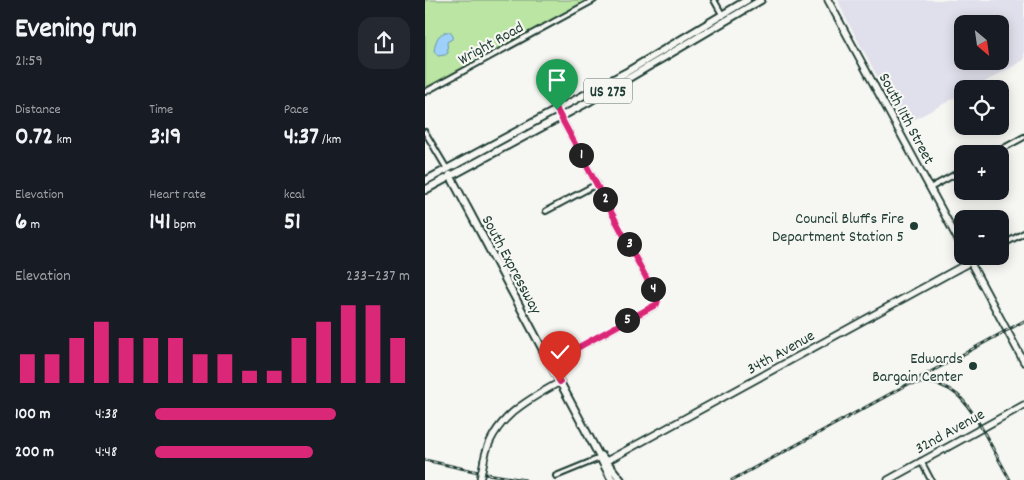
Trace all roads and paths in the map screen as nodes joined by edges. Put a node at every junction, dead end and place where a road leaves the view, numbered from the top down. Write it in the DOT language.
graph roads {
  1 [pos="594,0"];
  2 [pos="715,0"];
  3 [pos="747,0"];
  4 [pos="761,0"];
  5 [pos="829,0"];
  6 [pos="724,18"];
  7 [pos="425,92"];
  8 [pos="557,110"];
  9 [pos="561,117"];
  10 [pos="425,132"];
  11 [pos="1024,137"];
  12 [pos="1009,145"];
  13 [pos="447,170"];
  14 [pos="954,175"];
  15 [pos="451,176"];
  16 [pos="425,181"];
  17 [pos="597,184"];
  18 [pos="930,188"];
  19 [pos="425,190"];
  20 [pos="545,211"];
  21 [pos="954,232"];
  22 [pos="1024,233"];
  23 [pos="1009,241"];
  24 [pos="957,265"];
  25 [pos="971,265"];
  26 [pos="1024,362"];
  27 [pos="550,363"];
  28 [pos="560,382"];
  29 [pos="1024,405"];
  30 [pos="602,458"];
  31 [pos="921,462"];
  32 [pos="556,476"];
  33 [pos="480,480"];
  34 [pos="612,480"];
  35 [pos="621,480"];
  36 [pos="888,480"];
  37 [pos="931,480"];
  1 -- 7 [label="street, Wright Road"];
  2 -- 6 [label="street"];
  3 -- 6 [label="main road, US 275"];
  4 -- 6 [label="main road, US 275"];
  5 -- 18 [label="street, South 11th Street"];
  6 -- 8 [label="main road, US 275"];
  6 -- 9 [label="main road, US 275"];
  8 -- 9 [label="street"];
  8 -- 13 [label="main road, US 275"];
  9 -- 15 [label="main road, US 275"];
  9 -- 17 [label="street"];
  10 -- 13 [label="street"];
  11 -- 12 [label="street"];
  13 -- 15 [label="main road, South Expressway"];
  13 -- 16 [label="main road, US 275"];
  14 -- 18 [label="street"];
  15 -- 19 [label="main road, US 275"];
  15 -- 27 [label="main road, South Expressway"];
  17 -- 20 [label="street"];
  17 -- 27 [label="street"];
  18 -- 21 [label="street, South 11th Street"];
  22 -- 23 [label="street"];
  24 -- 30 [label="street, 34th Avenue"];
  25 -- 26 [label="street"];
  27 -- 28 [label="main road, South Expressway"];
  28 -- 30 [label="main road, South Expressway"];
  28 -- 33 [label="street, bridge"];
  29 -- 31 [label="street, 32nd Avenue"];
  30 -- 32 [label="street"];
  30 -- 34 [label="main road, South Expressway"];
  30 -- 35 [label="main road, South Expressway"];
  31 -- 36 [label="street, 32nd Avenue"];
  31 -- 37 [label="street"];
}
